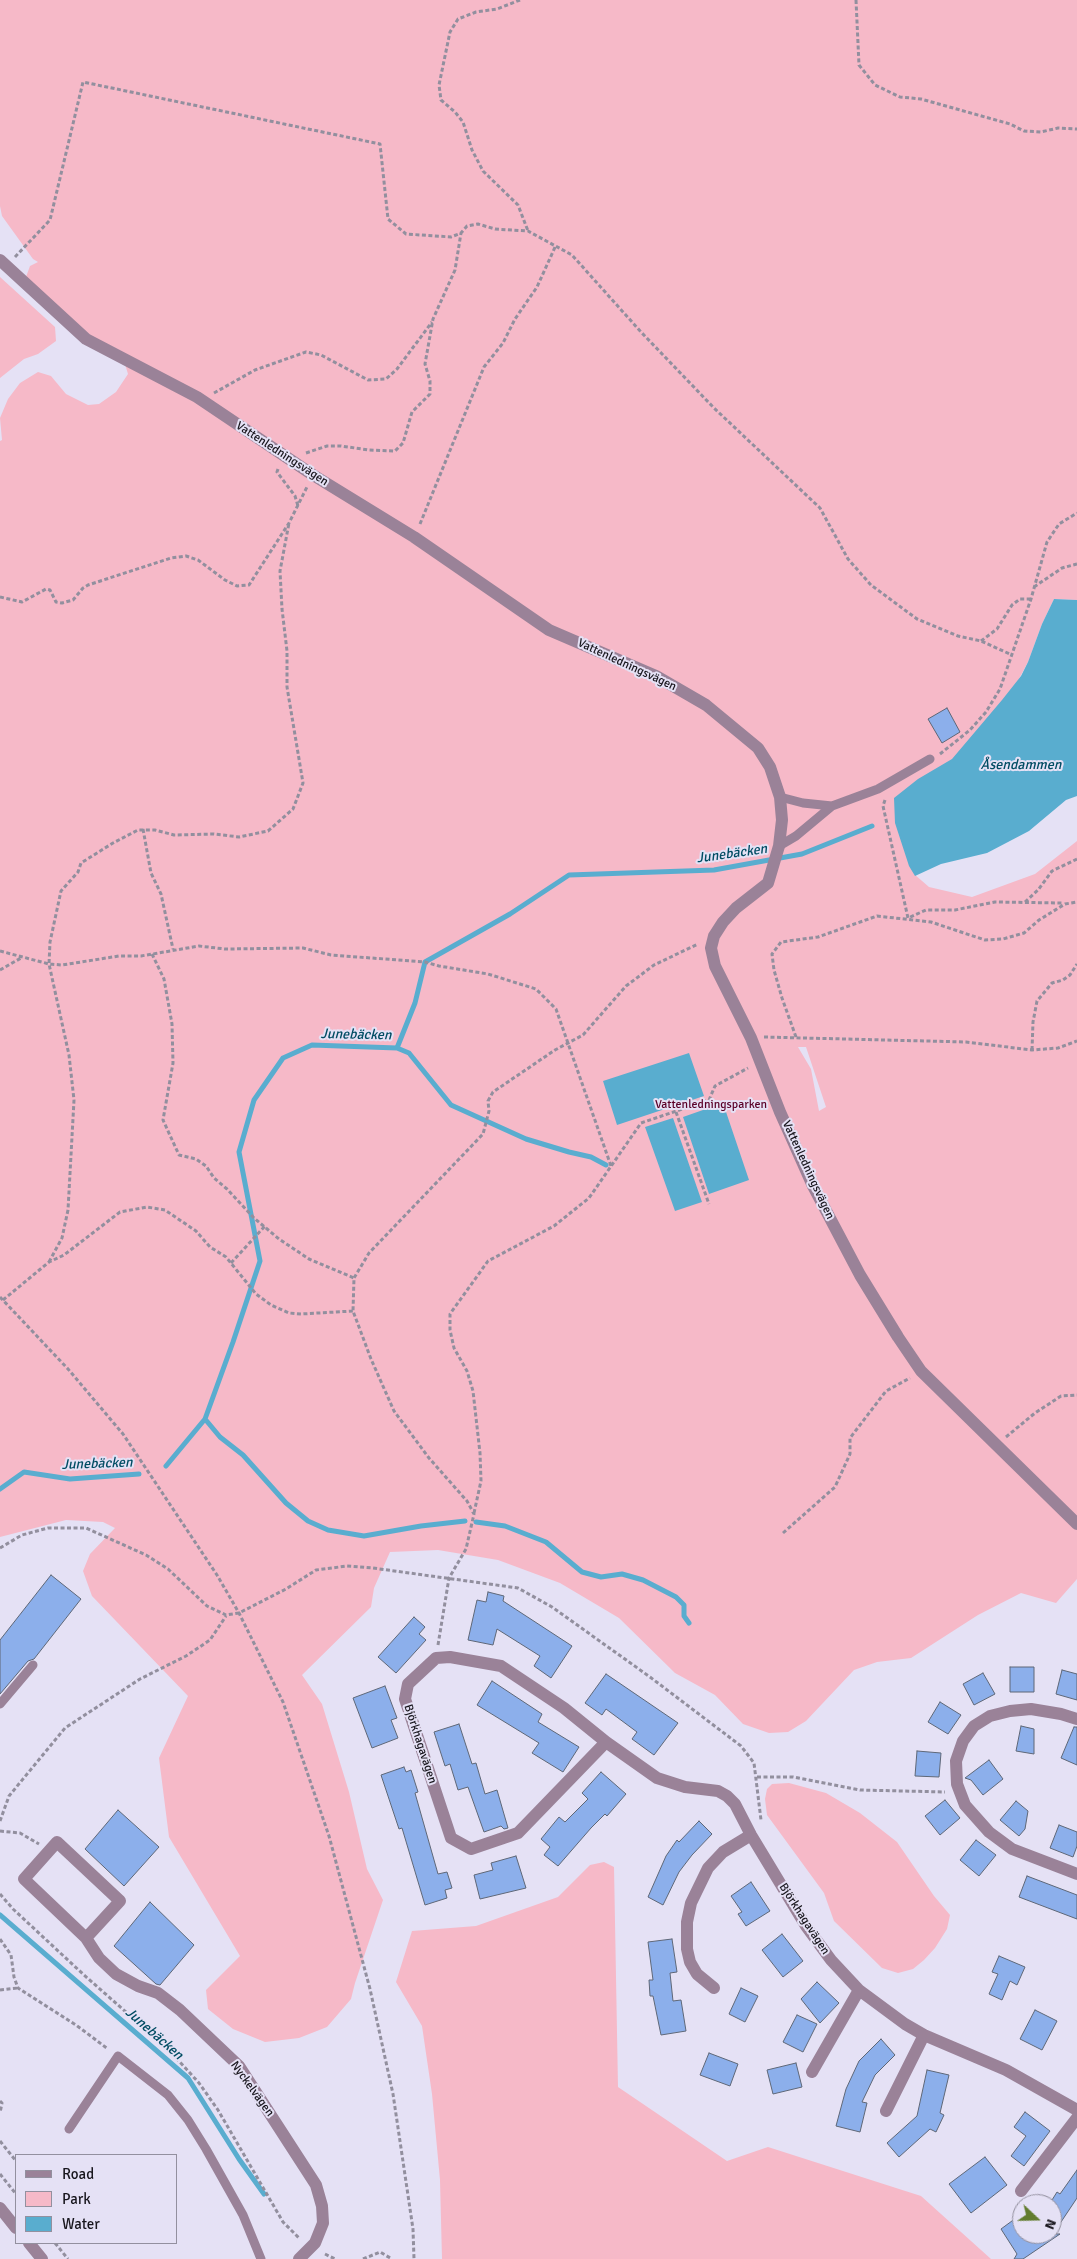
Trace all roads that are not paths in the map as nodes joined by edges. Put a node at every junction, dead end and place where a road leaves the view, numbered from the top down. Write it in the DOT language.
graph roads {
  1 [pos="3,264"];
  2 [pos="930,759"];
  3 [pos="780,797"];
  4 [pos="832,806"];
  5 [pos="779,846"];
  6 [pos="1077,1524"];
  7 [pos="32,1665"];
  8 [pos="0,1704"];
  9 [pos="1077,1719"];
  10 [pos="606,1742"];
  11 [pos="751,1835"];
  12 [pos="1077,1874"];
  13 [pos="86,1938"];
  14 [pos="714,1988"];
  15 [pos="859,1990"];
  16 [pos="924,2035"];
  17 [pos="812,2072"];
  18 [pos="886,2110"];
  19 [pos="1077,2110"];
  20 [pos="1077,2118"];
  21 [pos="69,2129"];
  22 [pos="1021,2191"];
  23 [pos="0,2208"];
  24 [pos="15,2227"];
  25 [pos="29,2244"];
  26 [pos="42,2259"];
  27 [pos="261,2259"];
  28 [pos="299,2259"];
  1 -- 3 [label="street, Vattenledningsvägen"];
  2 -- 4 [label="lane"];
  3 -- 4 [label="lane"];
  3 -- 5 [label="street, Vattenledningsvägen"];
  4 -- 5 [label="lane"];
  5 -- 6 [label="street, Vattenledningsvägen"];
  7 -- 8 [label="lane"];
  9 -- 12 [label="street"];
  10 -- 10 [label="street, Björkhagavägen"];
  10 -- 11 [label="street, Björkhagavägen"];
  11 -- 14 [label="street"];
  11 -- 15 [label="street, Björkhagavägen"];
  13 -- 13 [label="street, Nyckelvägen"];
  13 -- 28 [label="street, Nyckelvägen"];
  15 -- 16 [label="street, Björkhagavägen"];
  15 -- 17 [label="street"];
  16 -- 18 [label="street"];
  16 -- 19 [label="street, Björkhagavägen"];
  20 -- 22 [label="street"];
  21 -- 27 [label="lane"];
  23 -- 24 [label="street"];
  25 -- 26 [label="street"];
}
